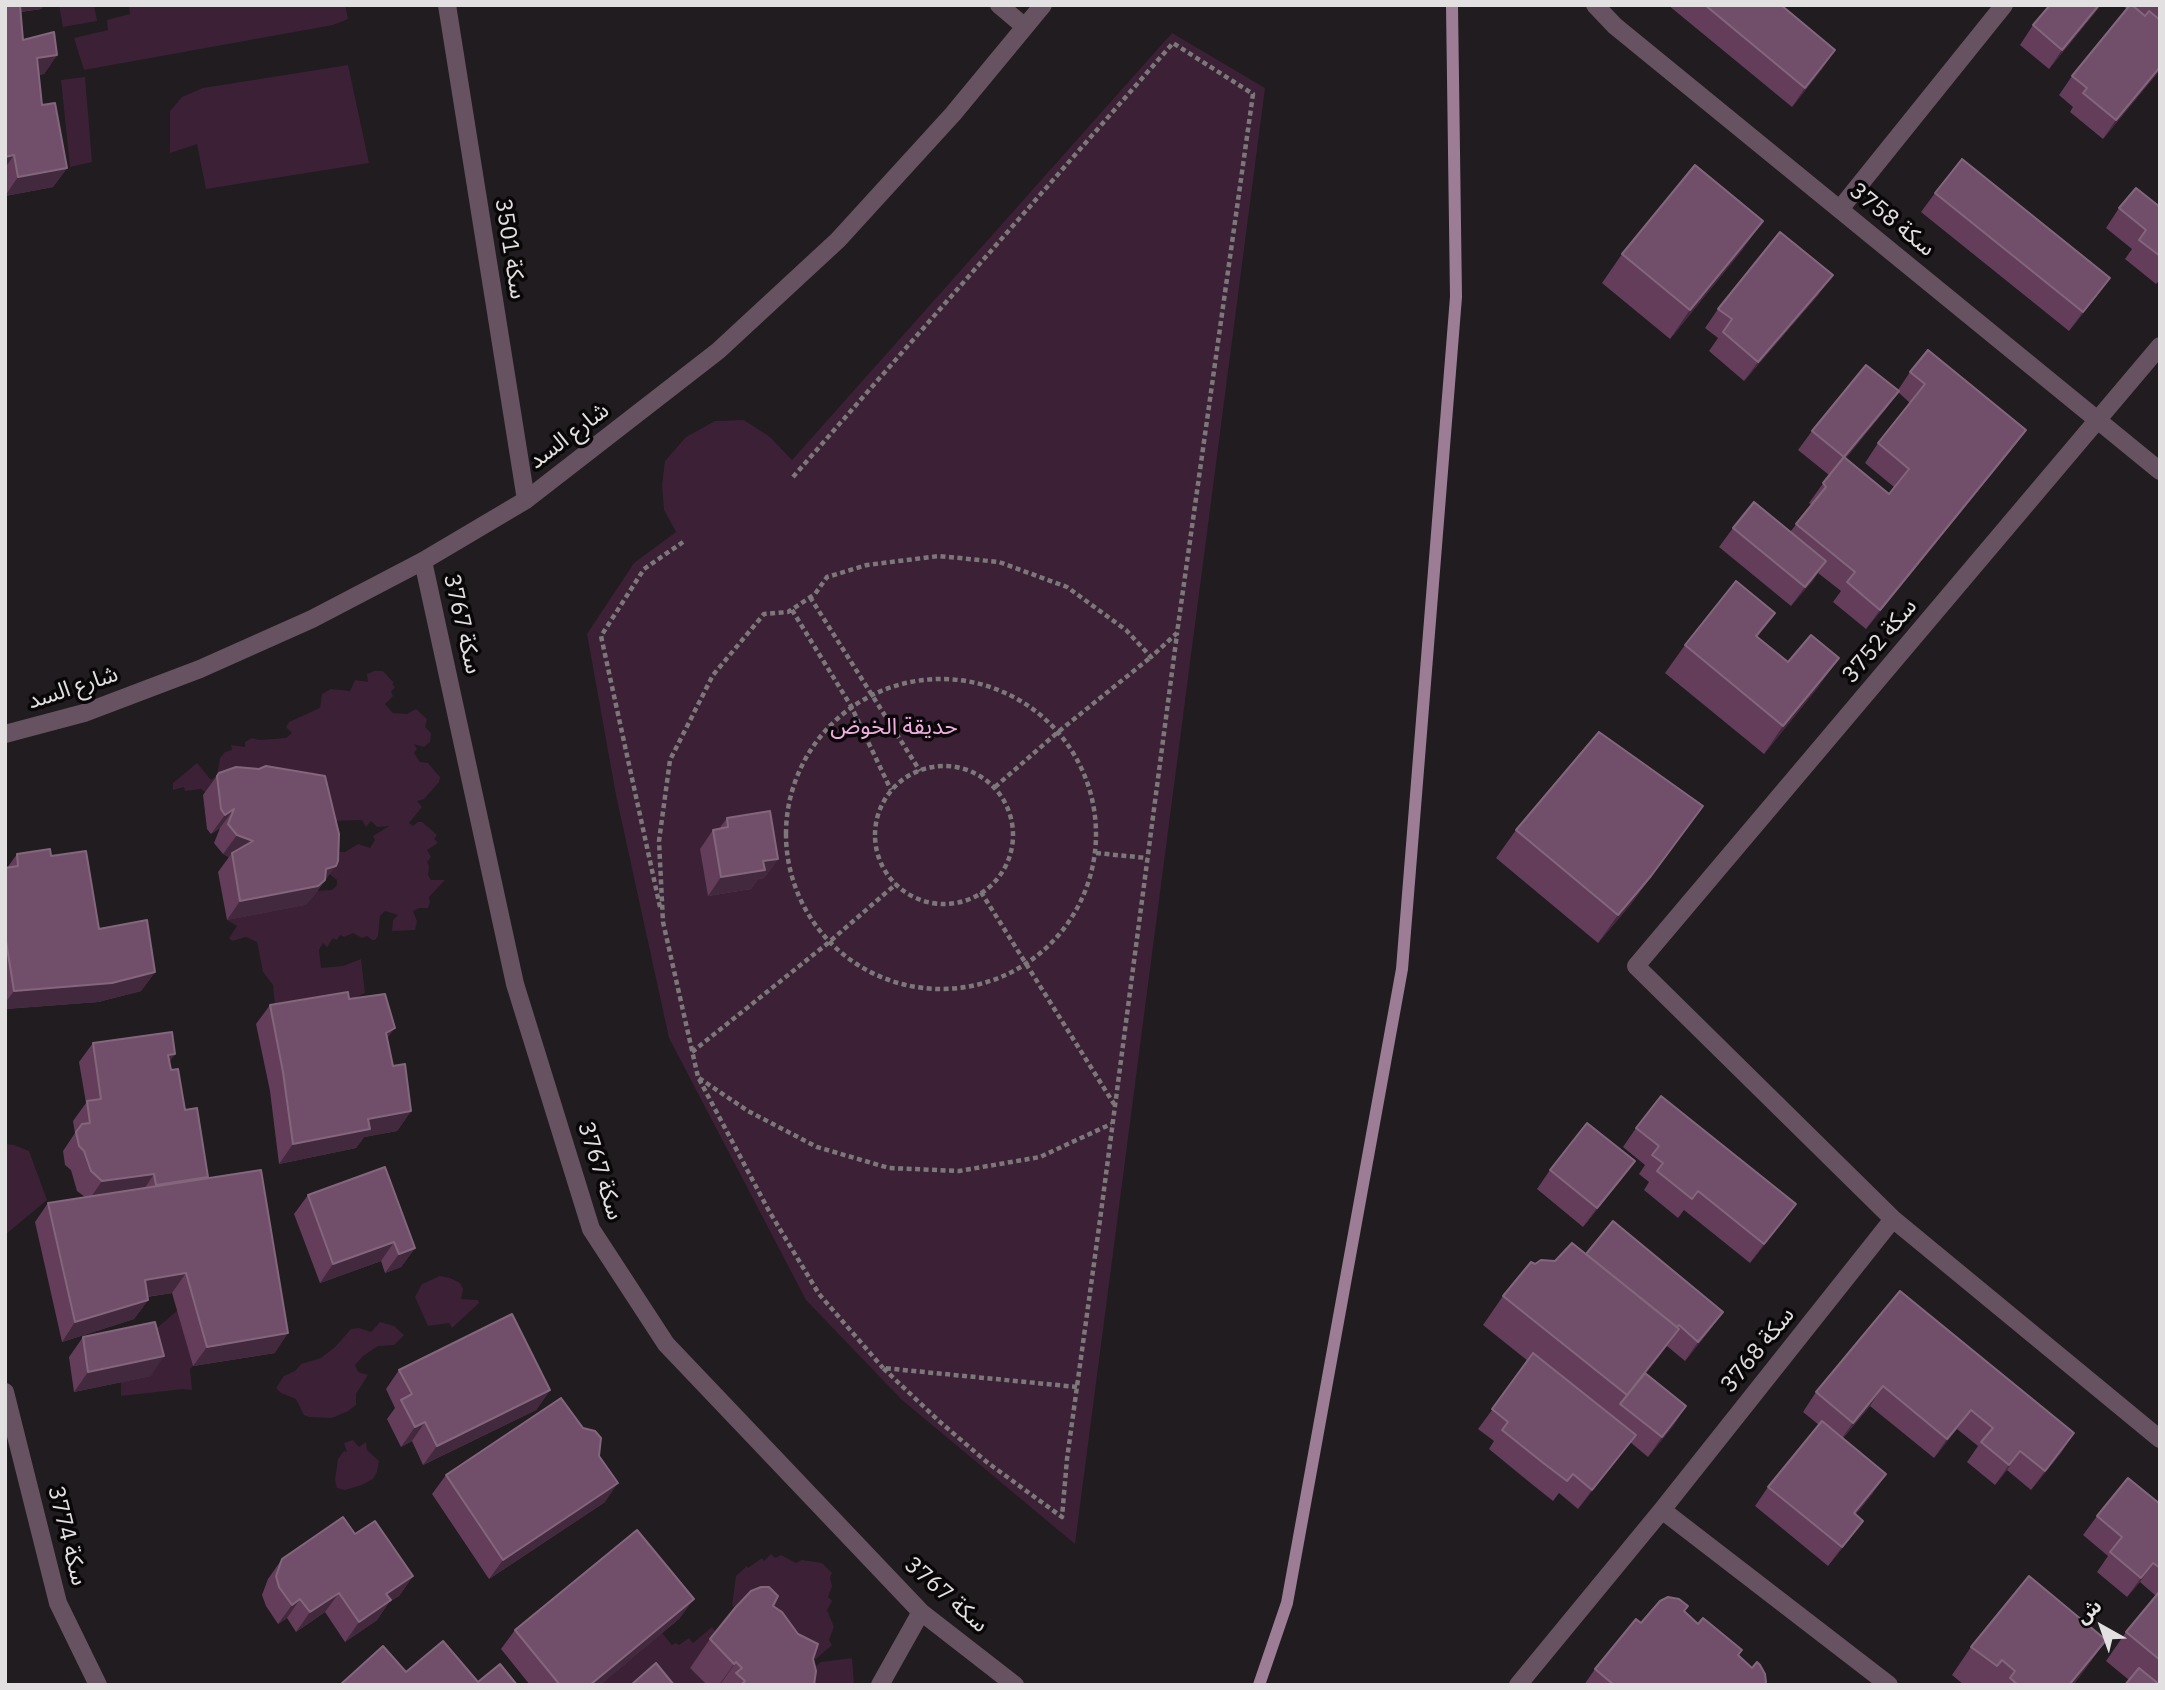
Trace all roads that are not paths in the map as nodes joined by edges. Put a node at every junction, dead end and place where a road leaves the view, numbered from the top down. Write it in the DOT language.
graph roads {
  1 [pos="447,5"];
  2 [pos="999,5"];
  3 [pos="1043,5"];
  4 [pos="1595,5"];
  5 [pos="2004,5"];
  6 [pos="1024,27"];
  7 [pos="1840,209"];
  8 [pos="2160,346"];
  9 [pos="2098,421"];
  10 [pos="2160,471"];
  11 [pos="526,500"];
  12 [pos="423,561"];
  13 [pos="5,734"];
  14 [pos="1893,1219"];
  15 [pos="5,1392"];
  16 [pos="2160,1439"];
  17 [pos="1662,1510"];
  18 [pos="920,1612"];
  19 [pos="99,1685"];
  20 [pos="880,1685"];
  21 [pos="1015,1685"];
  22 [pos="1518,1685"];
  23 [pos="1889,1685"];
  1 -- 11 [label="street, سكة 3501"];
  2 -- 6 [label="street"];
  3 -- 6 [label="street, شارع السد"];
  4 -- 7 [label="street, سكة 3758"];
  5 -- 7 [label="street"];
  6 -- 11 [label="street, شارع السد"];
  7 -- 9 [label="street, سكة 3758"];
  8 -- 9 [label="street, سكة 3752"];
  9 -- 10 [label="street, سكة 3758"];
  9 -- 14 [label="street, سكة 3752"];
  11 -- 12 [label="street, شارع السد"];
  12 -- 13 [label="street, شارع السد"];
  12 -- 18 [label="street, سكة 3767"];
  14 -- 16 [label="street"];
  14 -- 17 [label="street, سكة 3768"];
  15 -- 19 [label="street, سكة 3774"];
  17 -- 22 [label="street, سكة 3768"];
  17 -- 23 [label="street"];
  18 -- 20 [label="street"];
  18 -- 21 [label="street, سكة 3767"];
}
